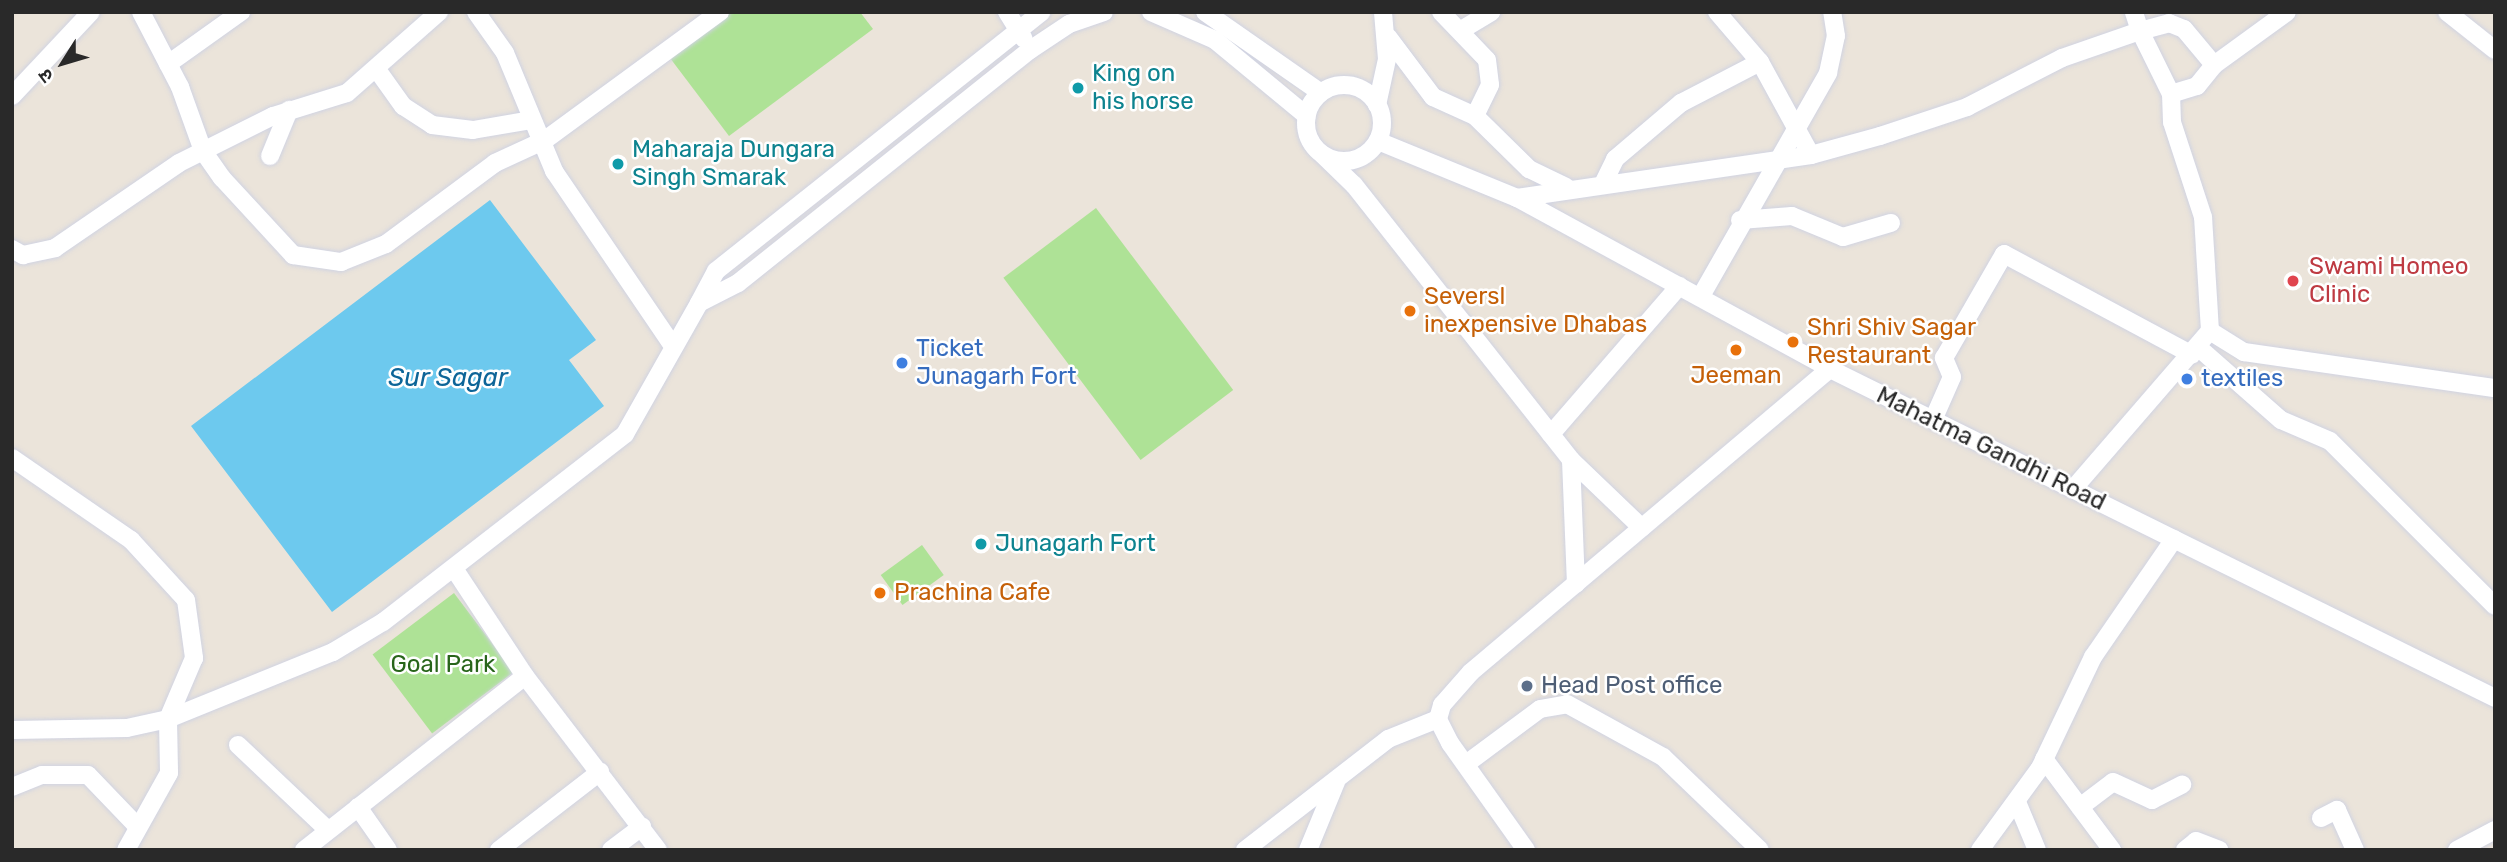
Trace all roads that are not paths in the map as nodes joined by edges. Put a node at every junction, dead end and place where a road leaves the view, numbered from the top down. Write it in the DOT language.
graph roads {
  1 [pos="91,12"];
  2 [pos="141,12"];
  3 [pos="241,12"];
  4 [pos="439,12"];
  5 [pos="476,12"];
  6 [pos="720,12"];
  7 [pos="1007,12"];
  8 [pos="1042,12"];
  9 [pos="1104,12"];
  10 [pos="1151,12"];
  11 [pos="1205,12"];
  12 [pos="1383,12"];
  13 [pos="1441,12"];
  14 [pos="1491,12"];
  15 [pos="1717,12"];
  16 [pos="1832,12"];
  17 [pos="2134,12"];
  18 [pos="2287,12"];
  19 [pos="2447,12"];
  20 [pos="1018,28"];
  21 [pos="1464,29"];
  22 [pos="2140,30"];
  23 [pos="1388,37"];
  24 [pos="1030,50"];
  25 [pos="2495,50"];
  26 [pos="1760,62"];
  27 [pos="169,64"];
  28 [pos="2214,65"];
  29 [pos="378,71"];
  30 [pos="1321,93"];
  31 [pos="2171,94"];
  32 [pos="12,96"];
  33 [pos="1377,104"];
  34 [pos="289,110"];
  35 [pos="1307,116"];
  36 [pos="1475,116"];
  37 [pos="532,120"];
  38 [pos="1794,128"];
  39 [pos="1378,141"];
  40 [pos="540,143"];
  41 [pos="203,151"];
  42 [pos="1323,155"];
  43 [pos="1811,155"];
  44 [pos="270,156"];
  45 [pos="1775,158"];
  46 [pos="1603,184"];
  47 [pos="1566,187"];
  48 [pos="1517,198"];
  49 [pos="1740,220"];
  50 [pos="1891,223"];
  51 [pos="12,249"];
  52 [pos="1679,286"];
  53 [pos="1701,296"];
  54 [pos="699,303"];
  55 [pos="2210,331"];
  56 [pos="673,346"];
  57 [pos="2196,352"];
  58 [pos="1830,369"];
  59 [pos="2495,388"];
  60 [pos="1933,420"];
  61 [pos="1551,434"];
  62 [pos="12,458"];
  63 [pos="1572,460"];
  64 [pos="2073,489"];
  65 [pos="1642,527"];
  66 [pos="2174,539"];
  67 [pos="455,570"];
  68 [pos="1576,584"];
  69 [pos="2495,606"];
  70 [pos="525,676"];
  71 [pos="2495,698"];
  72 [pos="168,719"];
  73 [pos="1438,719"];
  74 [pos="12,730"];
  75 [pos="238,745"];
  76 [pos="2044,759"];
  77 [pos="1466,764"];
  78 [pos="600,772"];
  79 [pos="1337,779"];
  80 [pos="2182,785"];
  81 [pos="12,787"];
  82 [pos="2017,802"];
  83 [pos="358,807"];
  84 [pos="2080,807"];
  85 [pos="2321,818"];
  86 [pos="136,825"];
  87 [pos="642,827"];
  88 [pos="328,830"];
  89 [pos="2495,830"];
  90 [pos="126,850"];
  91 [pos="304,850"];
  92 [pos="388,850"];
  93 [pos="499,850"];
  94 [pos="611,850"];
  95 [pos="658,850"];
  96 [pos="1245,850"];
  97 [pos="1308,850"];
  98 [pos="1526,850"];
  99 [pos="1760,850"];
  100 [pos="1980,850"];
  101 [pos="2037,850"];
  102 [pos="2112,850"];
  103 [pos="2185,850"];
  104 [pos="2219,850"];
  105 [pos="2355,850"];
  106 [pos="2457,850"];
  1 -- 32 [label="street"];
  2 -- 27 [label="street"];
  3 -- 27 [label="street"];
  4 -- 29 [label="street"];
  5 -- 37 [label="street"];
  6 -- 40 [label="street"];
  7 -- 20 [label="street"];
  8 -- 20 [label="street"];
  9 -- 24 [label="street"];
  10 -- 35 [label="street"];
  11 -- 30 [label="street"];
  12 -- 23 [label="street"];
  13 -- 21 [label="street"];
  14 -- 21 [label="street"];
  15 -- 26 [label="street"];
  16 -- 38 [label="street"];
  17 -- 22 [label="street"];
  18 -- 28 [label="street"];
  19 -- 25 [label="street"];
  20 -- 24 [label="street"];
  20 -- 54 [label="street"];
  21 -- 36 [label="street"];
  22 -- 28 [label="street"];
  22 -- 31 [label="street"];
  22 -- 43 [label="street"];
  23 -- 33 [label="street"];
  23 -- 36 [label="street"];
  24 -- 54 [label="street"];
  26 -- 38 [label="street"];
  26 -- 46 [label="street"];
  27 -- 41 [label="street"];
  28 -- 31 [label="street"];
  29 -- 34 [label="street"];
  29 -- 37 [label="street"];
  30 -- 33 [label="street"];
  30 -- 35 [label="street"];
  31 -- 55 [label="street"];
  33 -- 39 [label="street"];
  34 -- 41 [label="street"];
  34 -- 44 [label="street"];
  35 -- 42 [label="street"];
  36 -- 47 [label="street"];
  37 -- 40 [label="street"];
  38 -- 43 [label="street"];
  38 -- 45 [label="street"];
  39 -- 42 [label="street"];
  39 -- 48 [label="street, Mahatma Gandhi Road"];
  40 -- 41 [label="street"];
  40 -- 56 [label="street"];
  41 -- 51 [label="street"];
  42 -- 61 [label="street"];
  43 -- 45 [label="street"];
  45 -- 46 [label="street"];
  45 -- 49 [label="street"];
  46 -- 47 [label="street"];
  47 -- 48 [label="street"];
  48 -- 52 [label="street, Mahatma Gandhi Road"];
  49 -- 50 [label="street"];
  49 -- 53 [label="street"];
  52 -- 53 [label="street, Mahatma Gandhi Road"];
  52 -- 61 [label="street"];
  53 -- 58 [label="street, Mahatma Gandhi Road"];
  54 -- 56 [label="street"];
  55 -- 57 [label="street"];
  55 -- 59 [label="street"];
  56 -- 67 [label="street"];
  57 -- 60 [label="street"];
  57 -- 64 [label="street"];
  57 -- 69 [label="street"];
  58 -- 60 [label="street, Mahatma Gandhi Road"];
  58 -- 65 [label="street"];
  60 -- 64 [label="street, Mahatma Gandhi Road"];
  61 -- 63 [label="street"];
  62 -- 72 [label="street"];
  63 -- 65 [label="street"];
  63 -- 68 [label="street"];
  64 -- 66 [label="street, Mahatma Gandhi Road"];
  65 -- 68 [label="street"];
  66 -- 71 [label="street, Mahatma Gandhi Road"];
  66 -- 76 [label="street"];
  67 -- 70 [label="street"];
  67 -- 72 [label="street"];
  68 -- 73 [label="street"];
  70 -- 78 [label="street"];
  70 -- 83 [label="street"];
  72 -- 74 [label="street"];
  72 -- 86 [label="street"];
  73 -- 77 [label="street"];
  73 -- 79 [label="street"];
  75 -- 88 [label="street"];
  76 -- 82 [label="street"];
  76 -- 84 [label="street"];
  77 -- 98 [label="street"];
  77 -- 99 [label="street"];
  78 -- 87 [label="street"];
  78 -- 93 [label="street"];
  79 -- 96 [label="street"];
  79 -- 97 [label="street"];
  80 -- 84 [label="street"];
  81 -- 86 [label="street"];
  82 -- 100 [label="street"];
  82 -- 101 [label="street"];
  83 -- 88 [label="street"];
  83 -- 92 [label="street"];
  84 -- 102 [label="street"];
  85 -- 105 [label="street"];
  86 -- 90 [label="street"];
  87 -- 94 [label="street"];
  87 -- 95 [label="street"];
  88 -- 91 [label="street"];
  89 -- 106 [label="street"];
  103 -- 104 [label="street"];
}
